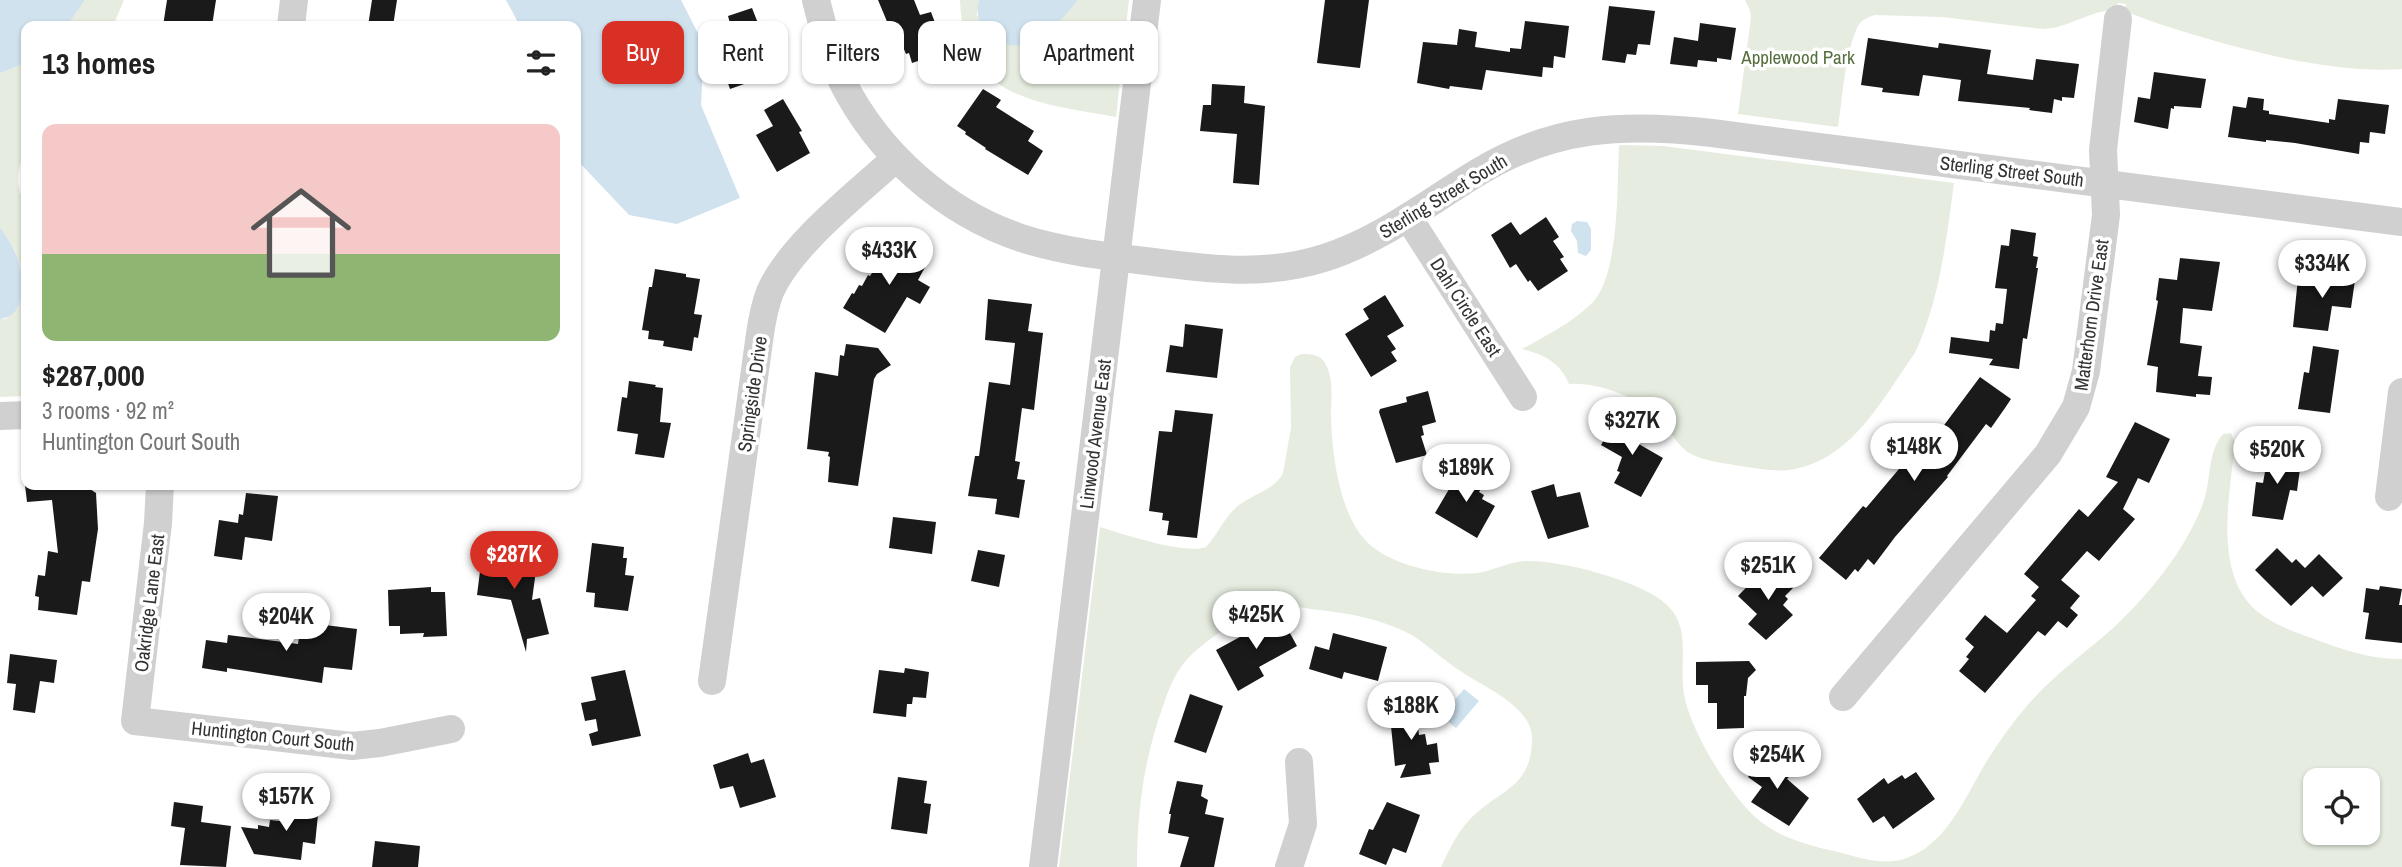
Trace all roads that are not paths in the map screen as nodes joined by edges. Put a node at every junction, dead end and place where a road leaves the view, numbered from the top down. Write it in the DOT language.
graph roads {
  1 [pos="294,0"];
  2 [pos="816,0"];
  3 [pos="1147,0"];
  4 [pos="2118,19"];
  5 [pos="292,21"];
  6 [pos="896,158"];
  7 [pos="2104,183"];
  8 [pos="1408,217"];
  9 [pos="2402,222"];
  10 [pos="1116,257"];
  11 [pos="2402,392"];
  12 [pos="1523,397"];
  13 [pos="21,415"];
  14 [pos="0,416"];
  15 [pos="160,490"];
  16 [pos="2389,497"];
  17 [pos="712,681"];
  18 [pos="1843,697"];
  19 [pos="135,721"];
  20 [pos="451,729"];
  21 [pos="1299,762"];
  22 [pos="1043,867"];
  23 [pos="1289,867"];
  1 -- 5 [label="street"];
  2 -- 6 [label="street, Sterling Street South"];
  3 -- 10 [label="street, Linwood Avenue East"];
  4 -- 7 [label="street, Matterhorn Drive East"];
  6 -- 10 [label="street, Sterling Street South"];
  6 -- 17 [label="street, Springside Drive"];
  7 -- 8 [label="street, Sterling Street South"];
  7 -- 9 [label="street, Sterling Street South"];
  7 -- 18 [label="street, Matterhorn Drive East"];
  8 -- 10 [label="street, Sterling Street South"];
  8 -- 12 [label="street, Dahl Circle East"];
  10 -- 22 [label="street, Linwood Avenue East"];
  11 -- 16 [label="street"];
  13 -- 14 [label="street"];
  15 -- 19 [label="street, Oakridge Lane East"];
  19 -- 20 [label="street, Huntington Court South"];
  21 -- 23 [label="street"];
}
